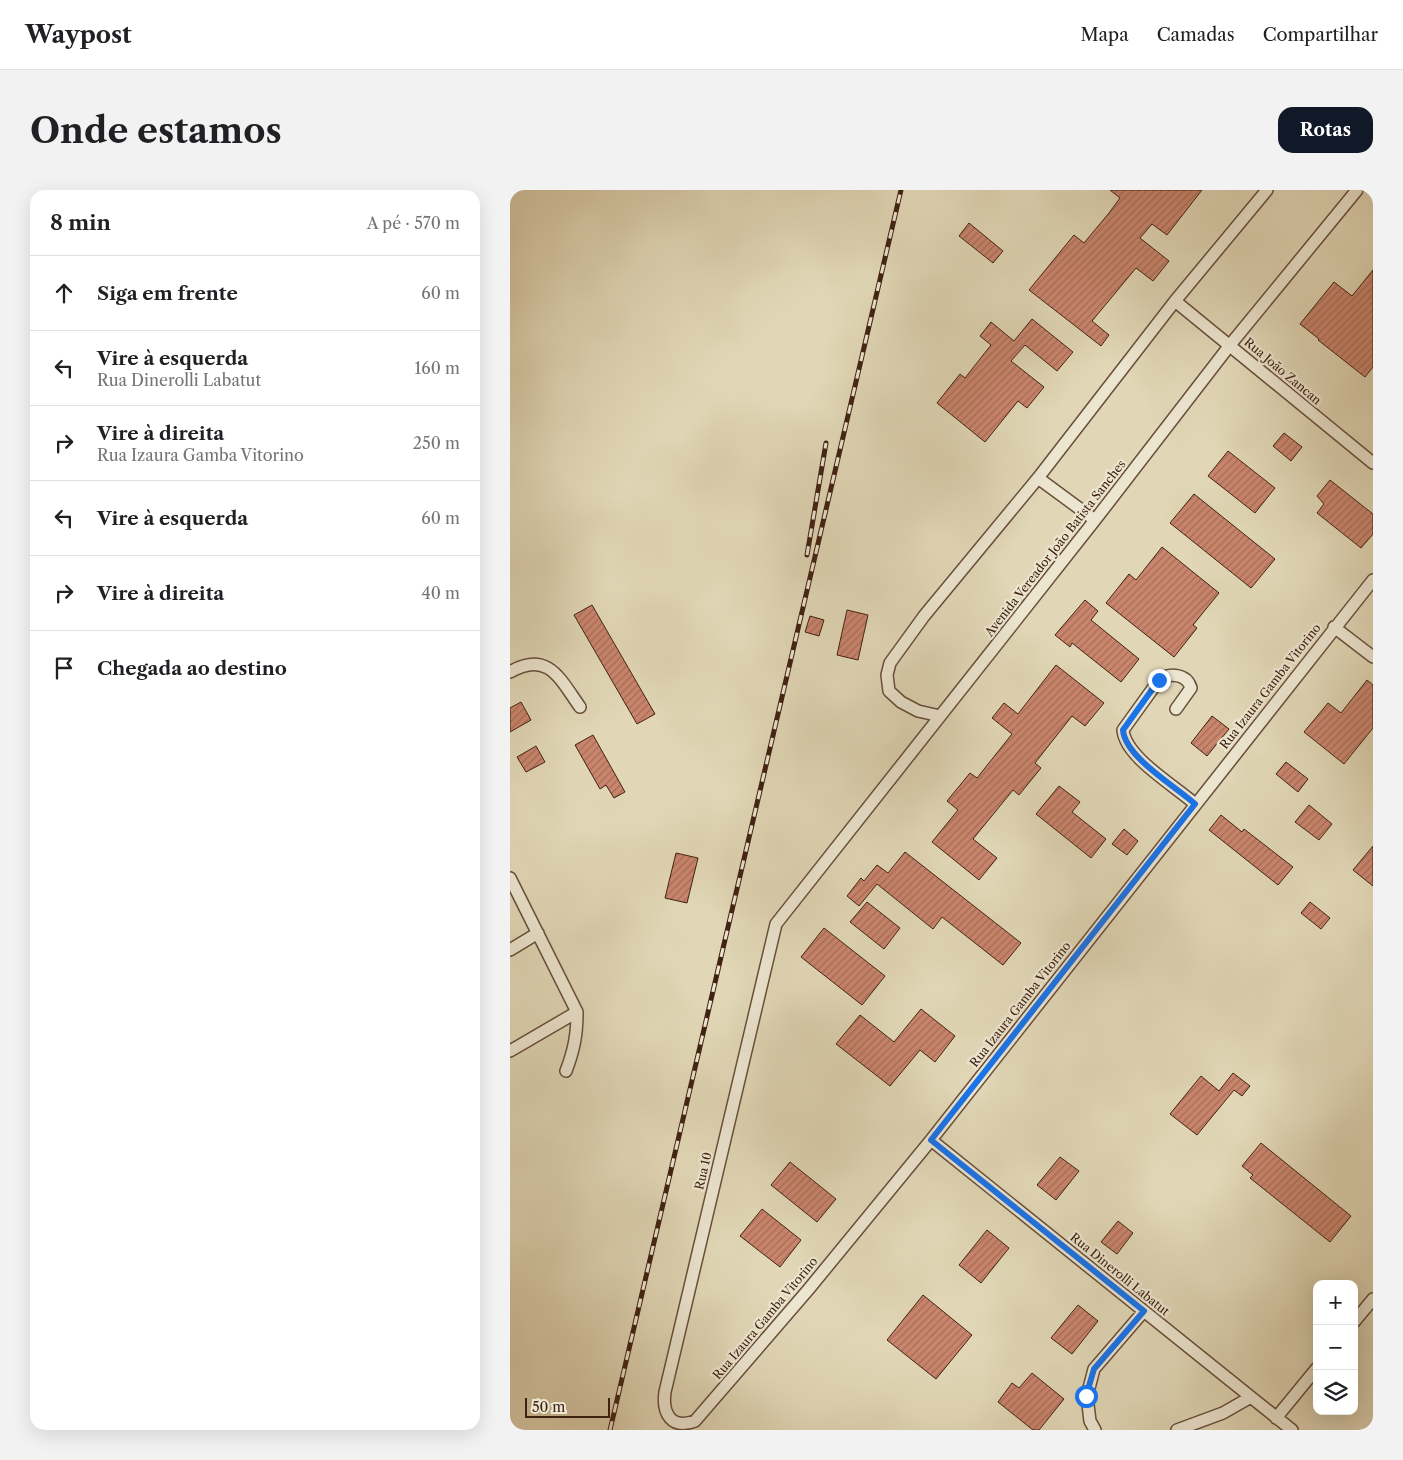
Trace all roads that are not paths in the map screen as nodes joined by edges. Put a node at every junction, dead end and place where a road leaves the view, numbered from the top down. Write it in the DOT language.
graph roads {
  1 [pos="1267,190"];
  2 [pos="1357,190"];
  3 [pos="1175,301"];
  4 [pos="1230,345"];
  5 [pos="1373,463"];
  6 [pos="1038,478"];
  7 [pos="1096,520"];
  8 [pos="1373,580"];
  9 [pos="1334,627"];
  10 [pos="1373,657"];
  11 [pos="510,672"];
  12 [pos="580,707"];
  13 [pos="1176,710"];
  14 [pos="940,716"];
  15 [pos="1195,804"];
  16 [pos="510,878"];
  17 [pos="776,924"];
  18 [pos="538,934"];
  19 [pos="510,950"];
  20 [pos="577,1012"];
  21 [pos="510,1050"];
  22 [pos="566,1071"];
  23 [pos="931,1140"];
  24 [pos="1373,1299"];
  25 [pos="1144,1311"];
  26 [pos="1358,1317"];
  27 [pos="1315,1370"];
  28 [pos="1251,1397"];
  29 [pos="1276,1418"];
  30 [pos="673,1422"];
  31 [pos="1095,1430"];
  32 [pos="1177,1430"];
  33 [pos="1292,1430"];
  1 -- 3 [label="street"];
  2 -- 4 [label="street, Avenida Vereador João Batista Sanches"];
  3 -- 4 [label="street, Rua João Zancan"];
  3 -- 6 [label="street"];
  4 -- 5 [label="street, Rua João Zancan"];
  4 -- 7 [label="street, Avenida Vereador João Batista Sanches"];
  6 -- 7 [label="street"];
  6 -- 14 [label="street"];
  7 -- 14 [label="street, Avenida Vereador João Batista Sanches"];
  8 -- 9 [label="street, Rua Izaura Gamba Vitorino"];
  9 -- 10 [label="street"];
  9 -- 15 [label="street, Rua Izaura Gamba Vitorino"];
  11 -- 12 [label="street"];
  13 -- 15 [label="street"];
  14 -- 17 [label="street, Avenida Vereador João Batista Sanches"];
  15 -- 23 [label="street, Rua Izaura Gamba Vitorino"];
  16 -- 18 [label="street"];
  17 -- 30 [label="street, Rua 10"];
  18 -- 19 [label="street"];
  18 -- 20 [label="street"];
  20 -- 21 [label="street"];
  20 -- 22 [label="street"];
  23 -- 25 [label="street, Rua Dinerolli Labatut"];
  23 -- 30 [label="street, Rua Izaura Gamba Vitorino"];
  24 -- 26 [label="street"];
  25 -- 28 [label="street, Rua Dinerolli Labatut"];
  25 -- 31 [label="street"];
  27 -- 29 [label="street"];
  28 -- 29 [label="street, Rua Dinerolli Labatut"];
  28 -- 32 [label="street"];
  29 -- 33 [label="street, Rua Dinerolli Labatut"];
}
